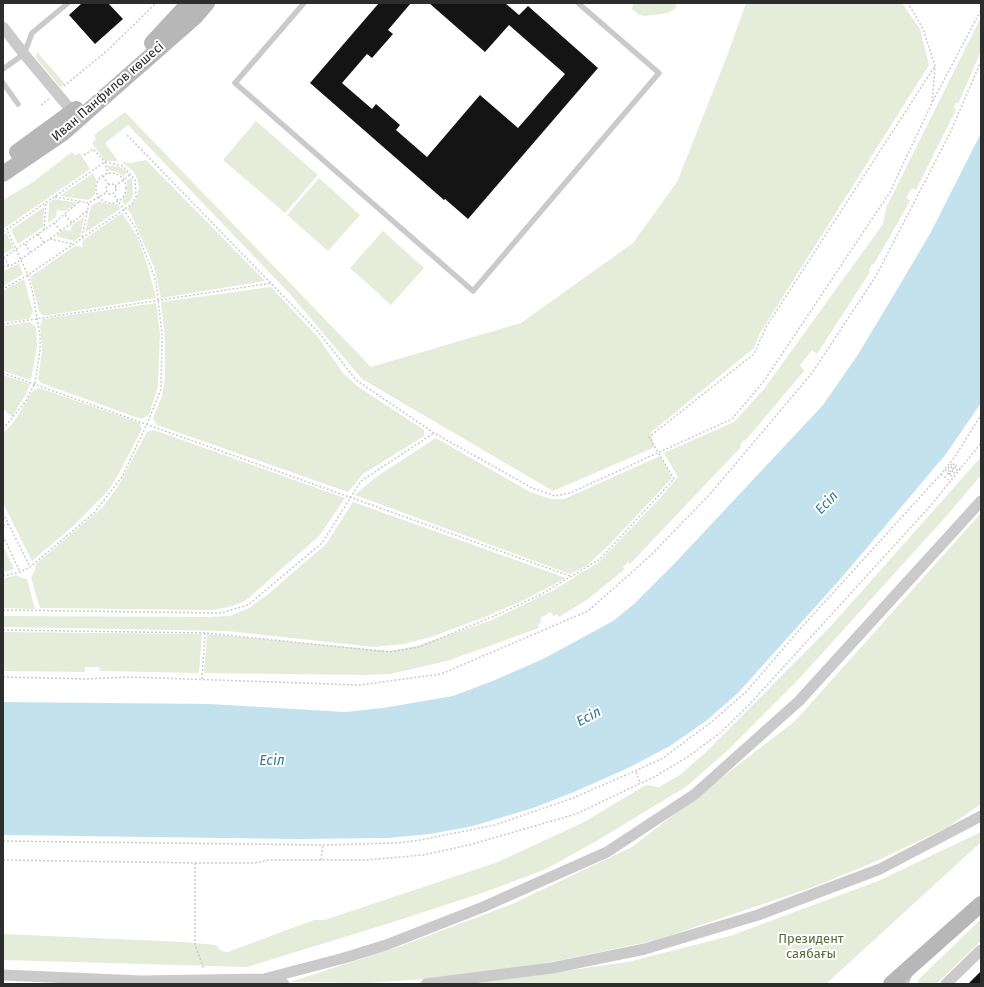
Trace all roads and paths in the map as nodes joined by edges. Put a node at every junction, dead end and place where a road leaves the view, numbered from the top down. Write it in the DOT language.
graph roads {
  1 [pos="68,3"];
  2 [pos="156,3"];
  3 [pos="189,3"];
  4 [pos="207,3"];
  5 [pos="304,3"];
  6 [pos="578,3"];
  7 [pos="908,3"];
  8 [pos="981,10"];
  9 [pos="3,27"];
  10 [pos="24,54"];
  11 [pos="981,61"];
  12 [pos="935,66"];
  13 [pos="3,69"];
  14 [pos="3,83"];
  15 [pos="56,93"];
  16 [pos="932,103"];
  17 [pos="18,104"];
  18 [pos="41,105"];
  19 [pos="76,115"];
  20 [pos="127,135"];
  21 [pos="84,156"];
  22 [pos="3,161"];
  23 [pos="105,162"];
  24 [pos="3,174"];
  25 [pos="108,174"];
  26 [pos="131,174"];
  27 [pos="103,176"];
  28 [pos="123,180"];
  29 [pos="108,184"];
  30 [pos="115,186"];
  31 [pos="107,192"];
  32 [pos="113,193"];
  33 [pos="54,197"];
  34 [pos="99,197"];
  35 [pos="80,201"];
  36 [pos="119,201"];
  37 [pos="46,202"];
  38 [pos="88,203"];
  39 [pos="123,208"];
  40 [pos="88,210"];
  41 [pos="65,215"];
  42 [pos="72,223"];
  43 [pos="54,224"];
  44 [pos="7,230"];
  45 [pos="44,231"];
  46 [pos="61,231"];
  47 [pos="3,232"];
  48 [pos="38,234"];
  49 [pos="82,238"];
  50 [pos="49,239"];
  51 [pos="44,243"];
  52 [pos="25,244"];
  53 [pos="73,244"];
  54 [pos="17,248"];
  55 [pos="30,252"];
  56 [pos="4,258"];
  57 [pos="21,258"];
  58 [pos="9,266"];
  59 [pos="3,268"];
  60 [pos="28,274"];
  61 [pos="272,283"];
  62 [pos="3,289"];
  63 [pos="158,301"];
  64 [pos="37,318"];
  65 [pos="3,324"];
  66 [pos="3,373"];
  67 [pos="35,383"];
  68 [pos="981,415"];
  69 [pos="147,424"];
  70 [pos="3,429"];
  71 [pos="434,433"];
  72 [pos="981,443"];
  73 [pos="659,452"];
  74 [pos="944,470"];
  75 [pos="961,470"];
  76 [pos="941,474"];
  77 [pos="951,482"];
  78 [pos="349,497"];
  79 [pos="981,501"];
  80 [pos="3,513"];
  81 [pos="4,516"];
  82 [pos="8,524"];
  83 [pos="3,526"];
  84 [pos="3,536"];
  85 [pos="30,567"];
  86 [pos="20,572"];
  87 [pos="3,576"];
  88 [pos="571,576"];
  89 [pos="3,610"];
  90 [pos="3,630"];
  91 [pos="206,633"];
  92 [pos="3,677"];
  93 [pos="202,679"];
  94 [pos="636,771"];
  95 [pos="640,783"];
  96 [pos="981,816"];
  97 [pos="3,841"];
  98 [pos="323,845"];
  99 [pos="3,860"];
  100 [pos="321,860"];
  101 [pos="195,863"];
  102 [pos="981,905"];
  103 [pos="981,950"];
  104 [pos="912,965"];
  105 [pos="3,975"];
  106 [pos="264,979"];
  107 [pos="209,980"];
  108 [pos="284,984"];
  109 [pos="426,984"];
  110 [pos="891,984"];
  111 [pos="906,984"];
  112 [pos="946,984"];
  1 -- 10 [label="lane"];
  2 -- 15 [label="path"];
  3 -- 19 [label="street, Иван Панфилов көшесі"];
  4 -- 19 [label="street, Иван Панфилов көшесі"];
  5 -- 6 [label="lane"];
  7 -- 12 [label="path"];
  8 -- 16 [label="path"];
  9 -- 10 [label="street"];
  10 -- 13 [label="lane"];
  10 -- 15 [label="street"];
  11 -- 93 [label="path"];
  12 -- 16 [label="path"];
  12 -- 73 [label="path"];
  14 -- 17 [label="lane"];
  15 -- 18 [label="path"];
  15 -- 19 [label="street"];
  16 -- 73 [label="path"];
  19 -- 22 [label="street, Иван Панфилов көшесі"];
  19 -- 24 [label="street, Иван Панфилов көшесі"];
  20 -- 61 [label="path"];
  21 -- 23 [label="path"];
  23 -- 25 [label="path"];
  23 -- 26 [label="path"];
  23 -- 33 [label="path"];
  25 -- 27 [label="path"];
  25 -- 28 [label="path"];
  26 -- 28 [label="path"];
  26 -- 39 [label="path"];
  27 -- 29 [label="path"];
  27 -- 34 [label="path"];
  28 -- 30 [label="path"];
  28 -- 36 [label="path"];
  29 -- 30 [label="path"];
  29 -- 31 [label="path"];
  30 -- 32 [label="path"];
  31 -- 32 [label="path"];
  31 -- 34 [label="path"];
  32 -- 36 [label="path"];
  33 -- 35 [label="path"];
  33 -- 37 [label="path"];
  34 -- 36 [label="path"];
  34 -- 38 [label="path"];
  35 -- 38 [label="path"];
  35 -- 41 [label="path"];
  36 -- 39 [label="path"];
  37 -- 44 [label="path"];
  37 -- 45 [label="path"];
  38 -- 40 [label="path"];
  39 -- 49 [label="path"];
  39 -- 63 [label="path"];
  40 -- 42 [label="path"];
  40 -- 49 [label="path"];
  41 -- 42 [label="path"];
  41 -- 43 [label="path"];
  42 -- 46 [label="path"];
  43 -- 45 [label="path"];
  43 -- 46 [label="path"];
  44 -- 47 [label="path"];
  44 -- 54 [label="path"];
  45 -- 48 [label="path"];
  46 -- 50 [label="path"];
  48 -- 51 [label="path"];
  48 -- 52 [label="path"];
  49 -- 53 [label="path"];
  50 -- 51 [label="path"];
  50 -- 53 [label="path"];
  51 -- 55 [label="path"];
  52 -- 54 [label="path"];
  52 -- 55 [label="path"];
  53 -- 60 [label="path"];
  54 -- 56 [label="path"];
  54 -- 57 [label="path"];
  55 -- 57 [label="path"];
  56 -- 58 [label="path"];
  57 -- 58 [label="path"];
  57 -- 60 [label="path"];
  58 -- 59 [label="path"];
  60 -- 62 [label="path"];
  60 -- 64 [label="path"];
  61 -- 63 [label="path"];
  61 -- 71 [label="path"];
  63 -- 64 [label="path"];
  63 -- 69 [label="path"];
  64 -- 65 [label="path"];
  64 -- 67 [label="path"];
  66 -- 67 [label="path"];
  67 -- 69 [label="path"];
  67 -- 70 [label="path"];
  68 -- 74 [label="path"];
  69 -- 78 [label="path"];
  69 -- 85 [label="path"];
  71 -- 73 [label="path"];
  71 -- 78 [label="path"];
  72 -- 75 [label="path"];
  73 -- 88 [label="path"];
  74 -- 75 [label="path"];
  74 -- 76 [label="path"];
  75 -- 77 [label="path"];
  76 -- 77 [label="path"];
  76 -- 94 [label="path"];
  77 -- 95 [label="path"];
  78 -- 88 [label="path"];
  78 -- 89 [label="path"];
  79 -- 106 [label="street"];
  80 -- 81 [label="path"];
  81 -- 82 [label="path"];
  82 -- 83 [label="path"];
  82 -- 85 [label="path"];
  84 -- 86 [label="path"];
  85 -- 86 [label="path"];
  86 -- 87 [label="path"];
  88 -- 91 [label="path"];
  90 -- 91 [label="path"];
  91 -- 93 [label="path"];
  92 -- 93 [label="path"];
  94 -- 95 [label="path"];
  94 -- 98 [label="path"];
  95 -- 100 [label="path"];
  96 -- 109 [label="street"];
  97 -- 98 [label="path"];
  98 -- 100 [label="path"];
  99 -- 101 [label="path"];
  100 -- 101 [label="path"];
  101 -- 107 [label="path"];
  102 -- 104 [label="street"];
  103 -- 112 [label="street"];
  104 -- 110 [label="street"];
  104 -- 111 [label="lane"];
  105 -- 107 [label="street"];
  106 -- 107 [label="street"];
  106 -- 108 [label="street"];
}
